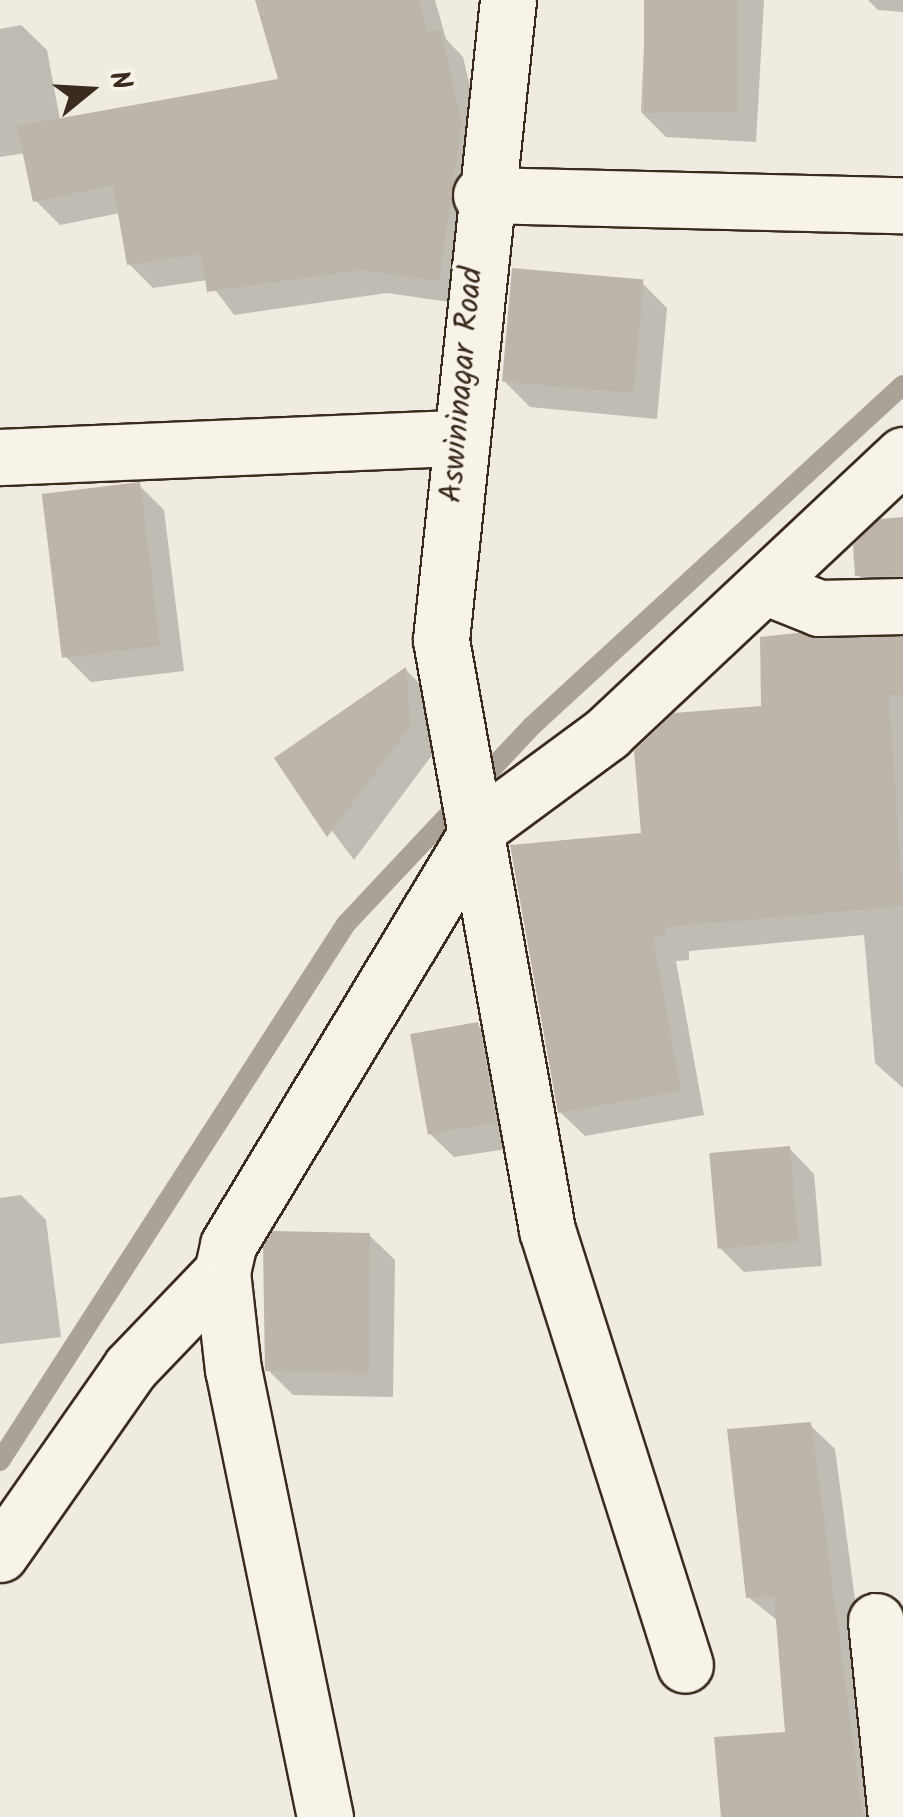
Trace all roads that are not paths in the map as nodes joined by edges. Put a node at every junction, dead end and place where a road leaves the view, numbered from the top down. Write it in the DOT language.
graph roads {
  1 [pos="508,0"];
  2 [pos="481,195"];
  3 [pos="903,205"];
  4 [pos="457,438"];
  5 [pos="903,455"];
  6 [pos="0,457"];
  7 [pos="769,588"];
  8 [pos="903,606"];
  9 [pos="474,800"];
  10 [pos="222,1272"];
  11 [pos="0,1554"];
  12 [pos="876,1621"];
  13 [pos="686,1665"];
  14 [pos="325,1817"];
  15 [pos="896,1817"];
  1 -- 2 [label="street, Aswininagar Road"];
  2 -- 3 [label="street"];
  2 -- 4 [label="street, Aswininagar Road"];
  4 -- 6 [label="street"];
  4 -- 9 [label="street, Aswininagar Road"];
  5 -- 7 [label="street"];
  7 -- 8 [label="street"];
  7 -- 9 [label="street"];
  9 -- 10 [label="street"];
  9 -- 13 [label="street, Aswininagar Road"];
  10 -- 11 [label="street"];
  10 -- 14 [label="street"];
  12 -- 15 [label="street"];
}
